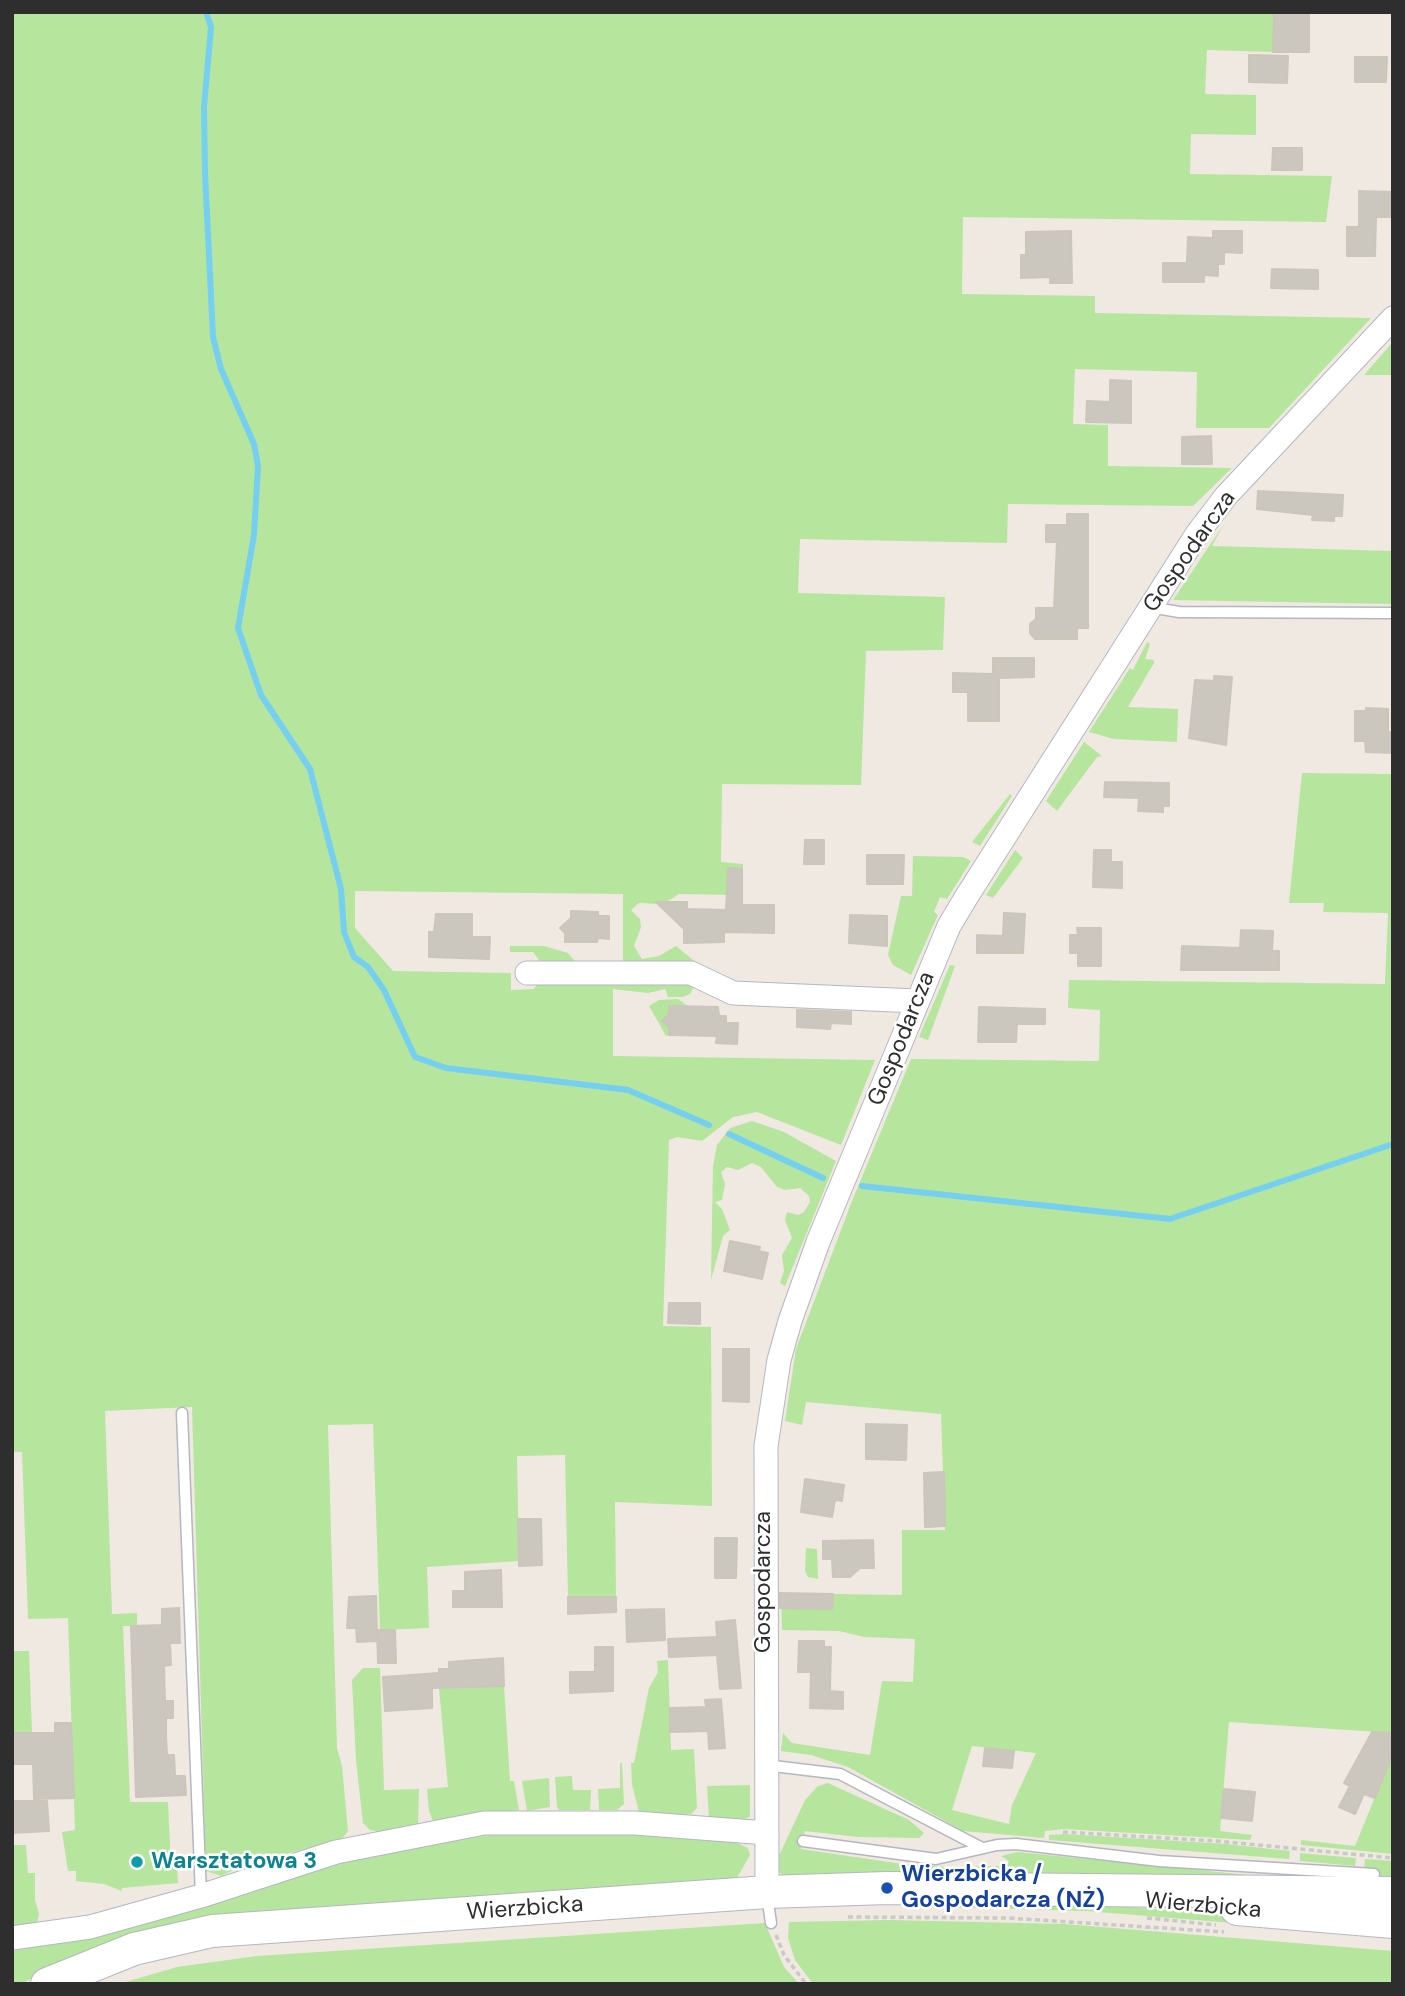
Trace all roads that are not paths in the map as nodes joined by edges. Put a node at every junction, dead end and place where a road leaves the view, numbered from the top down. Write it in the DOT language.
graph roads {
  1 [pos="1393,318"];
  2 [pos="1150,607"];
  3 [pos="1393,613"];
  4 [pos="527,973"];
  5 [pos="918,1001"];
  6 [pos="182,1413"];
  7 [pos="765,1765"];
  8 [pos="766,1833"];
  9 [pos="803,1841"];
  10 [pos="982,1848"];
  11 [pos="1321,1881"];
  12 [pos="1384,1884"];
  13 [pos="1013,1890"];
  14 [pos="767,1892"];
  15 [pos="201,1896"];
  16 [pos="1393,1922"];
  17 [pos="771,1923"];
  18 [pos="12,1938"];
  19 [pos="47,1984"];
  1 -- 2 [label="street, Gospodarcza"];
  2 -- 3 [label="lane"];
  2 -- 5 [label="street, Gospodarcza"];
  4 -- 5 [label="street"];
  5 -- 7 [label="street, Gospodarcza"];
  6 -- 15 [label="lane"];
  7 -- 8 [label="street, Gospodarcza"];
  7 -- 10 [label="lane"];
  8 -- 14 [label="street, Gospodarcza"];
  8 -- 15 [label="street"];
  9 -- 10 [label="lane"];
  10 -- 11 [label="lane"];
  11 -- 12 [label="street, Wierzbicka"];
  11 -- 13 [label="street, Wierzbicka"];
  13 -- 14 [label="street, Wierzbicka"];
  13 -- 16 [label="street, Wierzbicka"];
  14 -- 17 [label="lane"];
  14 -- 19 [label="street, Wierzbicka"];
  15 -- 18 [label="street"];
}
